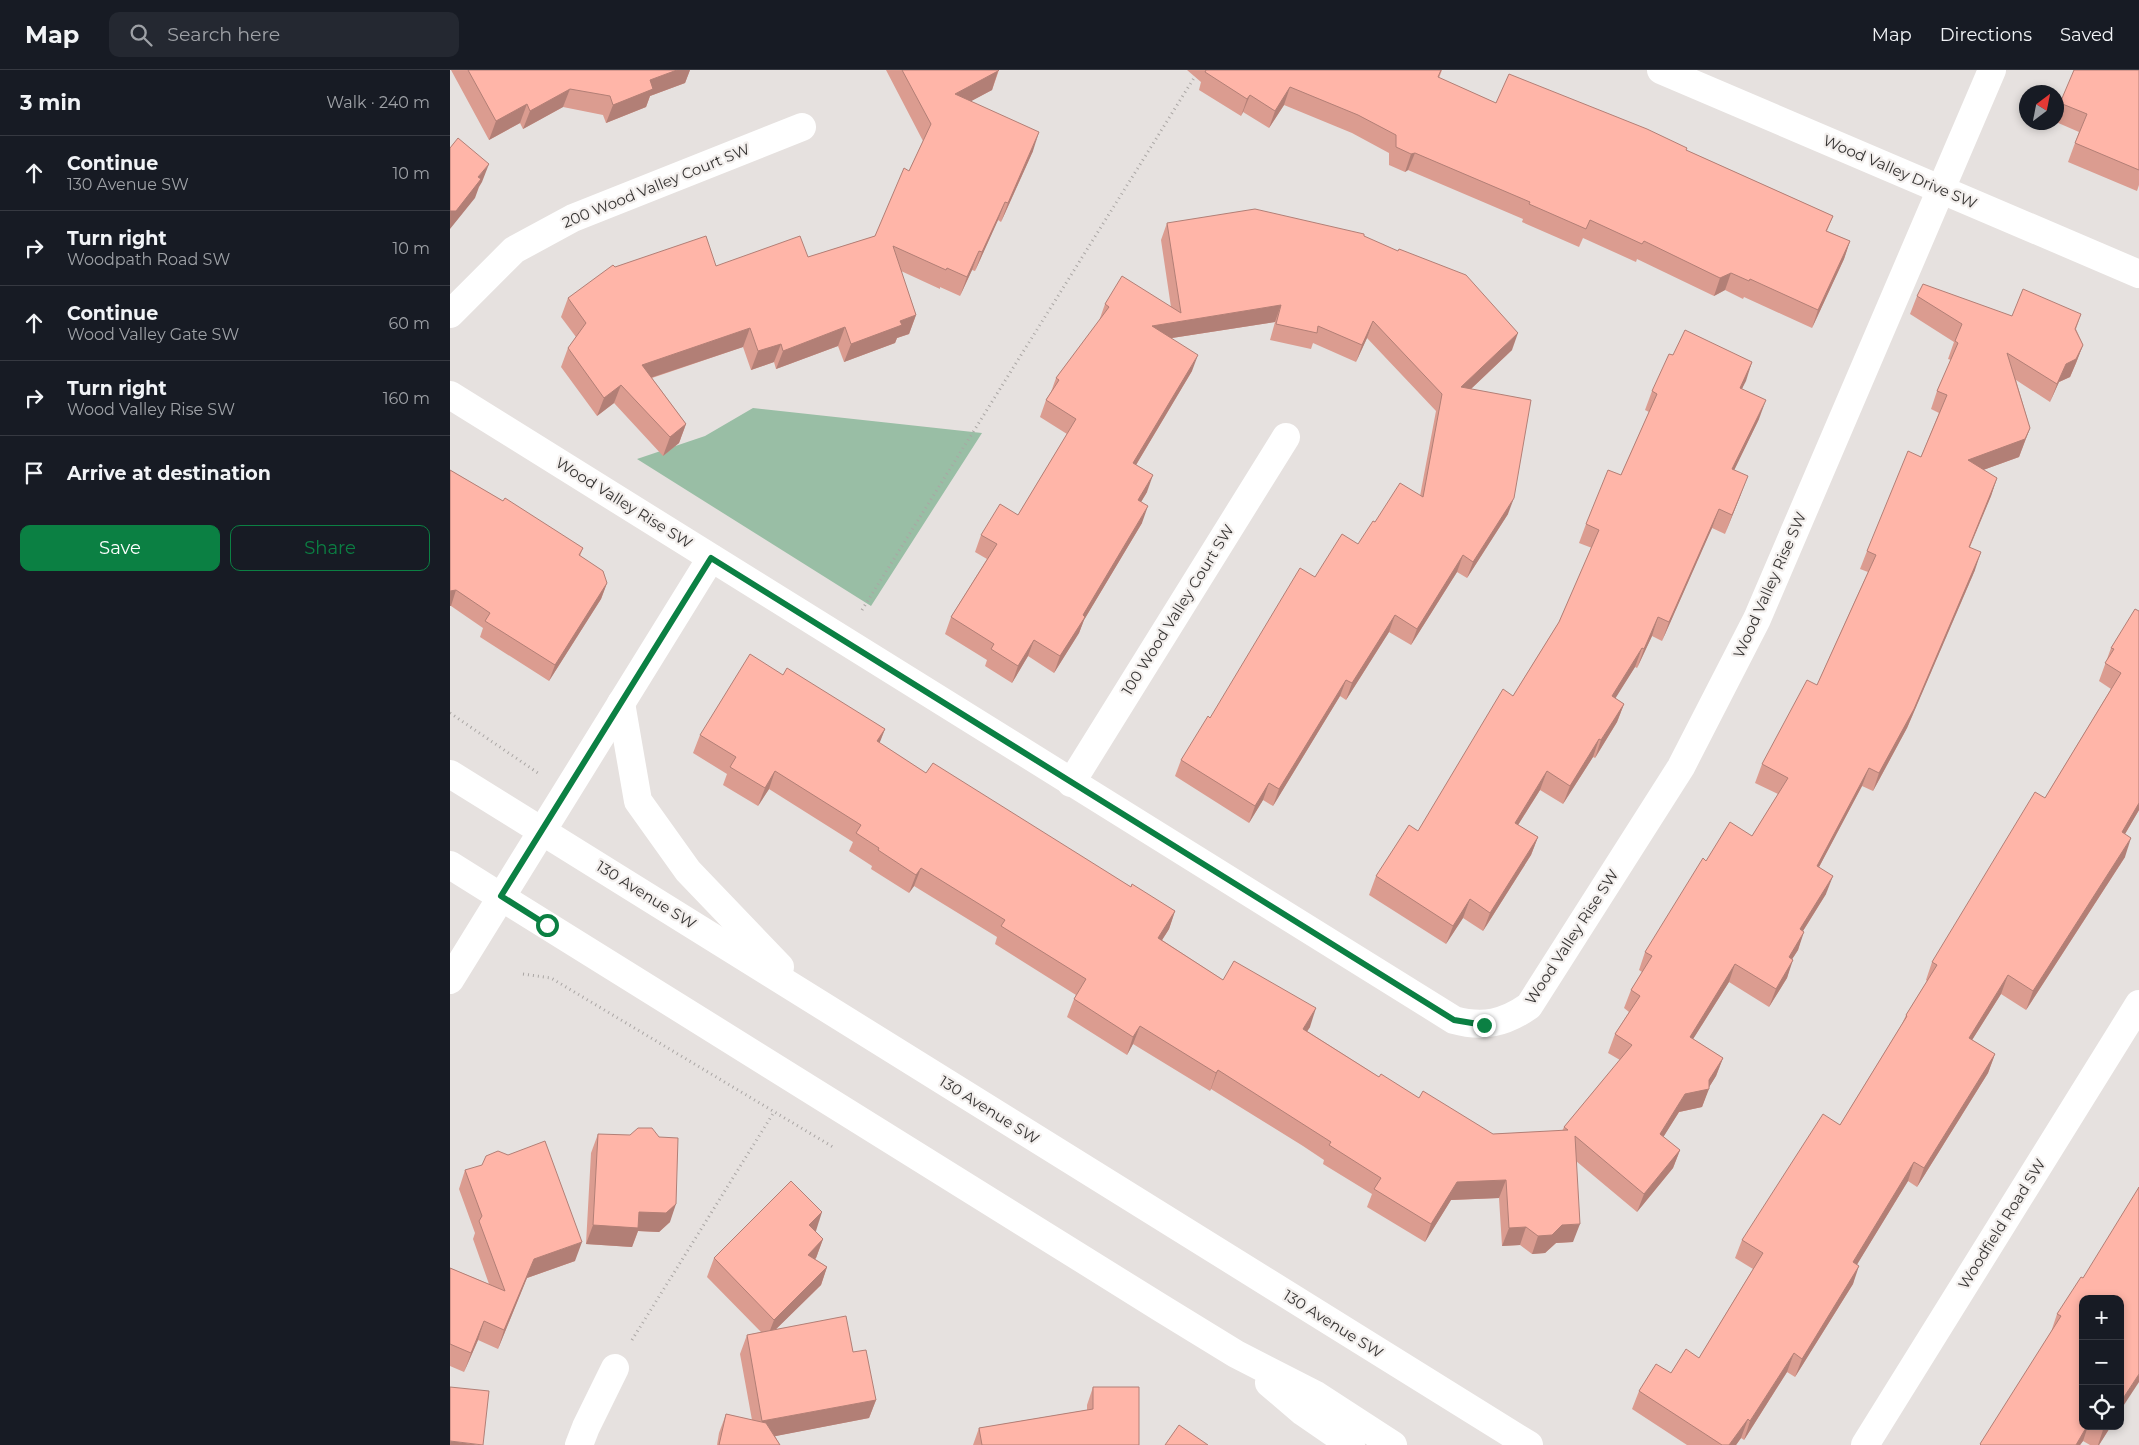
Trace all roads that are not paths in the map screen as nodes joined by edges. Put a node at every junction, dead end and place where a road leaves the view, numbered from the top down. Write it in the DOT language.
graph roads {
  1 [pos="1661,70"];
  2 [pos="1992,70"];
  3 [pos="802,127"];
  4 [pos="1941,190"];
  5 [pos="2139,274"];
  6 [pos="450,314"];
  7 [pos="450,395"];
  8 [pos="1286,437"];
  9 [pos="711,558"];
  10 [pos="621,703"];
  11 [pos="450,774"];
  12 [pos="1071,783"];
  13 [pos="542,830"];
  14 [pos="450,865"];
  15 [pos="501,896"];
  16 [pos="450,980"];
  17 [pos="814,1002"];
  18 [pos="2139,1004"];
  19 [pos="1236,1354"];
  20 [pos="615,1368"];
  21 [pos="580,1445"];
  22 [pos="1351,1445"];
  23 [pos="1393,1445"];
  24 [pos="1529,1445"];
  25 [pos="1865,1445"];
  1 -- 4 [label="street, Wood Valley Drive SW"];
  2 -- 4 [label="street, Wood Valley Rise SW"];
  3 -- 6 [label="street, 200 Wood Valley Court SW"];
  4 -- 5 [label="street, Wood Valley Drive SW"];
  4 -- 12 [label="street, Wood Valley Rise SW"];
  7 -- 9 [label="street, Wood Valley Rise SW"];
  8 -- 12 [label="street, 100 Wood Valley Court SW"];
  9 -- 10 [label="street"];
  9 -- 12 [label="street, Wood Valley Rise SW"];
  10 -- 13 [label="street"];
  10 -- 17 [label="street"];
  11 -- 13 [label="street, 130 Avenue SW"];
  13 -- 15 [label="street"];
  13 -- 17 [label="street, 130 Avenue SW"];
  14 -- 15 [label="street"];
  15 -- 16 [label="street"];
  15 -- 19 [label="street"];
  17 -- 24 [label="street, 130 Avenue SW"];
  18 -- 25 [label="street, Woodfield Road SW"];
  19 -- 22 [label="street"];
  19 -- 23 [label="street"];
  20 -- 21 [label="street"];
}
